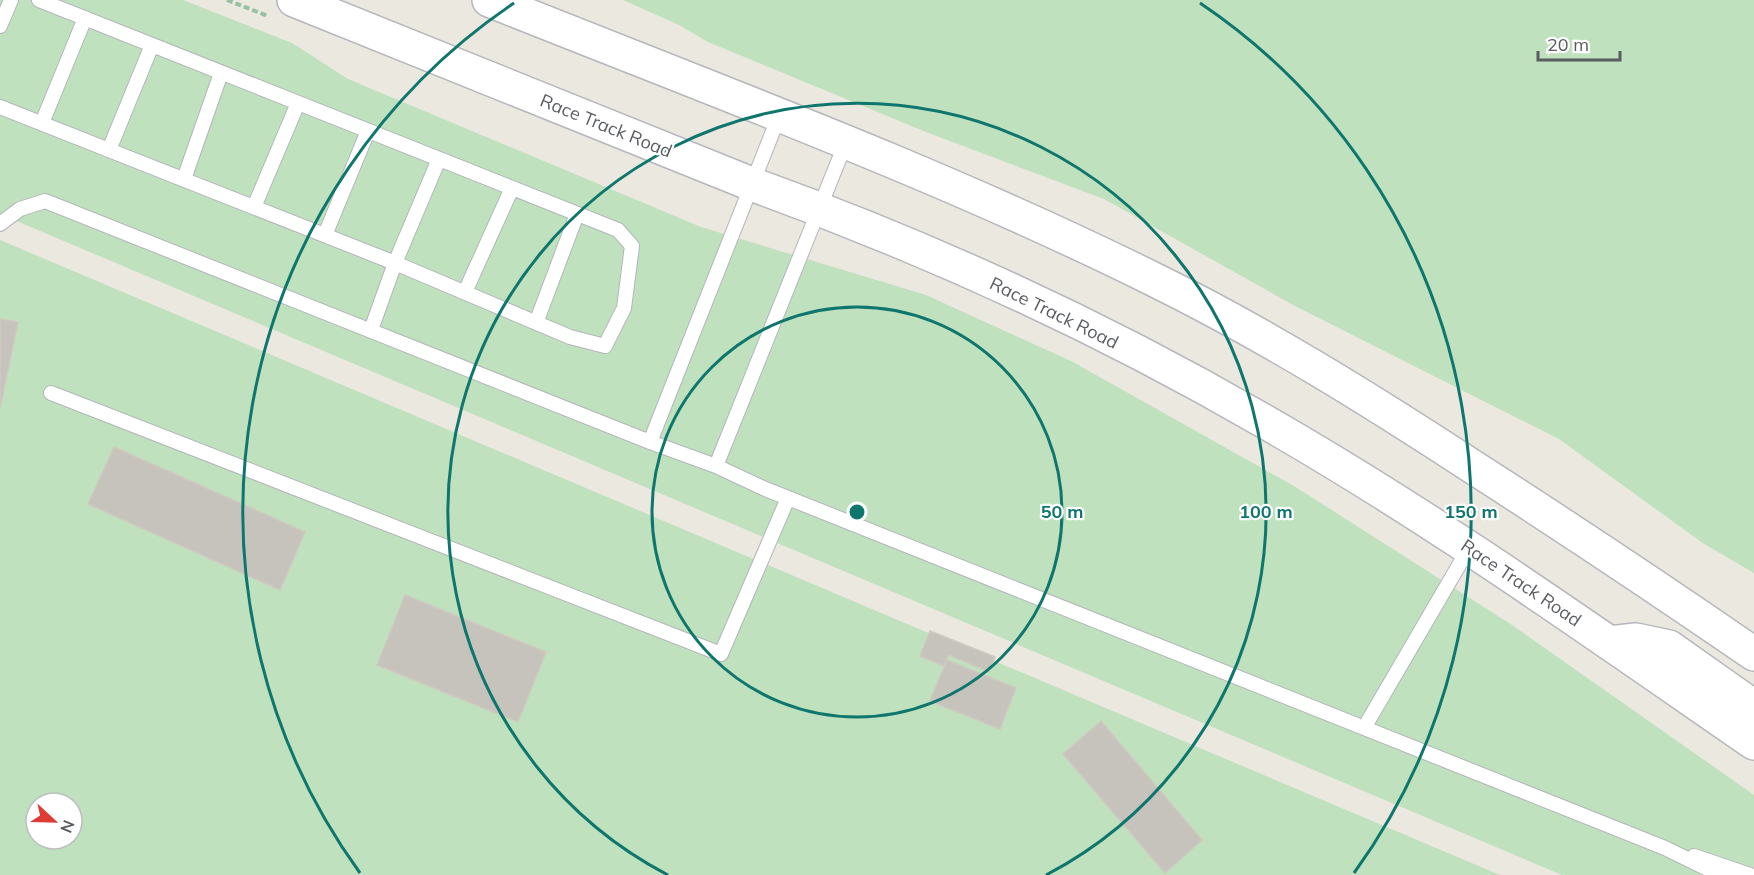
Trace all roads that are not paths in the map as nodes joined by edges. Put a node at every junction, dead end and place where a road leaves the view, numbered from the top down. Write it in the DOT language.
graph roads {
  1 [pos="11,0"];
  2 [pos="39,0"];
  3 [pos="489,0"];
  4 [pos="282,9"];
  5 [pos="85,18"];
  6 [pos="0,26"];
  7 [pos="152,45"];
  8 [pos="221,73"];
  9 [pos="298,103"];
  10 [pos="0,107"];
  11 [pos="779,116"];
  12 [pos="42,123"];
  13 [pos="368,131"];
  14 [pos="846,142"];
  15 [pos="109,150"];
  16 [pos="439,159"];
  17 [pos="184,180"];
  18 [pos="754,185"];
  19 [pos="512,188"];
  20 [pos="255,207"];
  21 [pos="820,209"];
  22 [pos="578,214"];
  23 [pos="0,224"];
  24 [pos="325,235"];
  25 [pos="394,263"];
  26 [pos="465,292"];
  27 [pos="536,323"];
  28 [pos="371,330"];
  29 [pos="51,393"];
  30 [pos="650,442"];
  31 [pos="716,466"];
  32 [pos="789,498"];
  33 [pos="1468,548"];
  34 [pos="1609,643"];
  35 [pos="1754,654"];
  36 [pos="1754,707"];
  37 [pos="1365,728"];
  38 [pos="1754,743"];
  39 [pos="1665,848"];
  40 [pos="1720,875"];
  41 [pos="1750,875"];
  1 -- 6 [label="lane"];
  2 -- 5 [label="lane"];
  3 -- 11 [label="main road"];
  4 -- 18 [label="main road, Race Track Road"];
  5 -- 7 [label="lane"];
  5 -- 12 [label="lane"];
  7 -- 8 [label="lane"];
  7 -- 15 [label="lane"];
  8 -- 9 [label="lane"];
  8 -- 17 [label="lane"];
  9 -- 13 [label="lane"];
  9 -- 20 [label="lane"];
  10 -- 12 [label="lane"];
  11 -- 14 [label="main road"];
  11 -- 18 [label="lane"];
  12 -- 15 [label="lane"];
  13 -- 16 [label="lane"];
  13 -- 24 [label="lane"];
  14 -- 21 [label="lane"];
  14 -- 35 [label="main road"];
  15 -- 17 [label="lane"];
  16 -- 19 [label="lane"];
  16 -- 25 [label="lane"];
  17 -- 20 [label="lane"];
  18 -- 21 [label="main road, Race Track Road"];
  18 -- 30 [label="lane"];
  19 -- 22 [label="lane"];
  19 -- 26 [label="lane"];
  20 -- 24 [label="lane"];
  21 -- 31 [label="lane"];
  21 -- 33 [label="main road, Race Track Road"];
  22 -- 27 [label="lane"];
  22 -- 27 [label="lane"];
  23 -- 28 [label="lane"];
  24 -- 25 [label="lane"];
  25 -- 26 [label="lane"];
  25 -- 28 [label="lane"];
  26 -- 27 [label="lane"];
  28 -- 30 [label="lane"];
  29 -- 32 [label="lane"];
  30 -- 31 [label="lane"];
  31 -- 32 [label="lane"];
  32 -- 37 [label="lane"];
  33 -- 34 [label="main road, Race Track Road"];
  33 -- 37 [label="lane"];
  34 -- 36 [label="main road"];
  34 -- 38 [label="main road, Race Track Road"];
  37 -- 39 [label="lane"];
  39 -- 40 [label="lane"];
  39 -- 41 [label="lane"];
}
